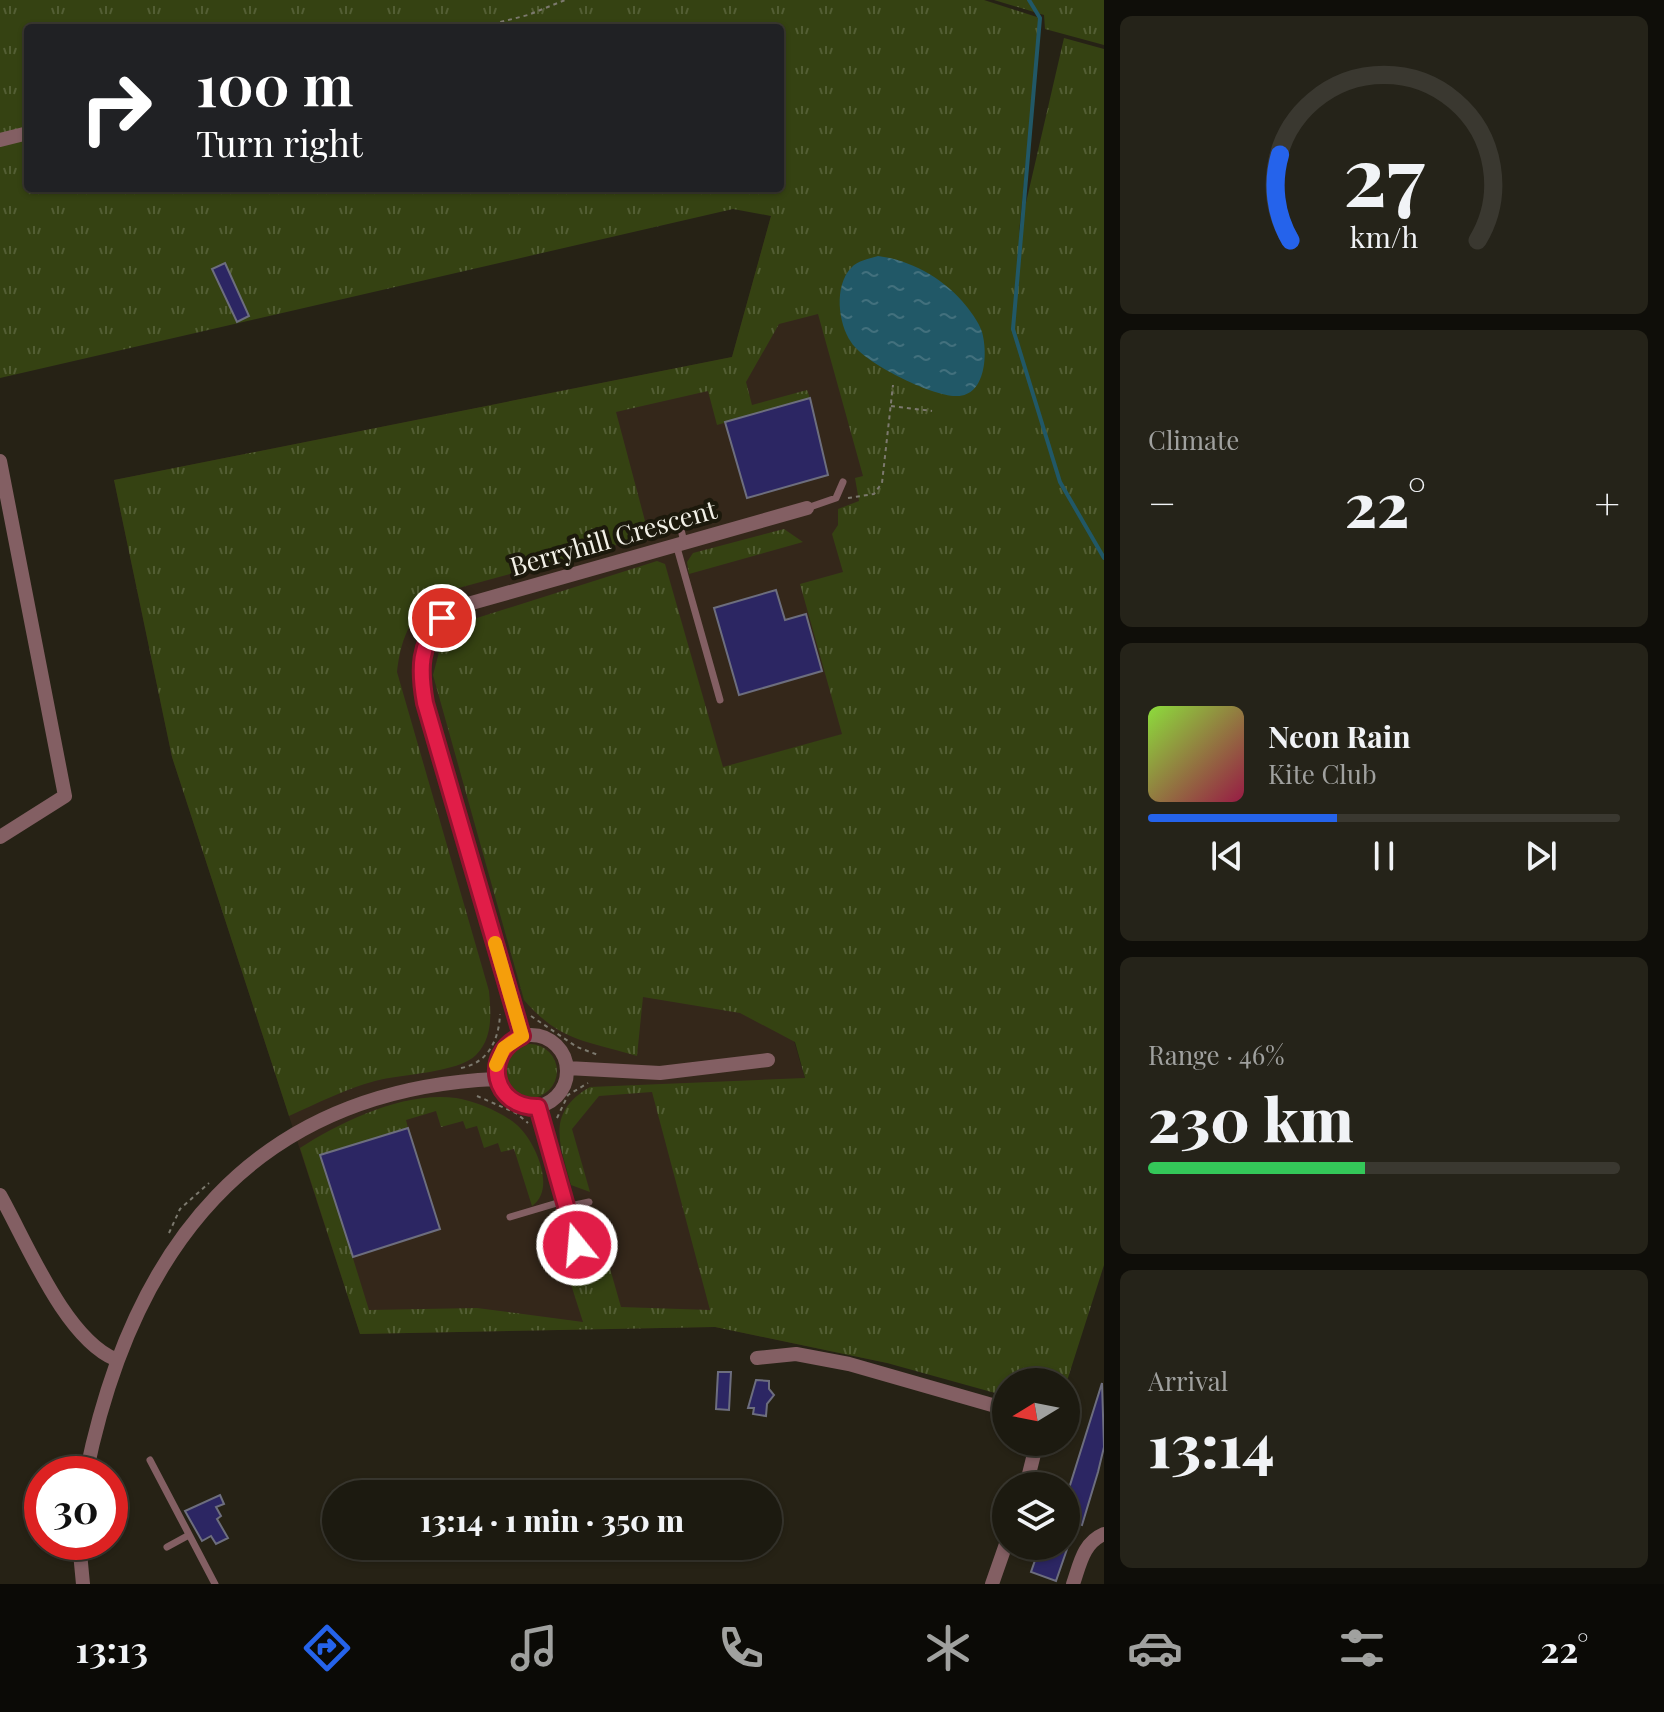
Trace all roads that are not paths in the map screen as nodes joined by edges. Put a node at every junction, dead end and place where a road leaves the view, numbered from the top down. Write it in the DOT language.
graph roads {
  1 [pos="24,134"];
  2 [pos="0,140"];
  3 [pos="0,461"];
  4 [pos="843,482"];
  5 [pos="807,508"];
  6 [pos="678,517"];
  7 [pos="680,543"];
  8 [pos="720,700"];
  9 [pos="0,837"];
  10 [pos="522,1036"];
  11 [pos="768,1060"];
  12 [pos="567,1068"];
  13 [pos="496,1079"];
  14 [pos="538,1107"];
  15 [pos="0,1195"];
  16 [pos="589,1202"];
  17 [pos="565,1204"];
  18 [pos="510,1217"];
  19 [pos="577,1245"];
  20 [pos="757,1358"];
  21 [pos="115,1359"];
  22 [pos="992,1405"];
  23 [pos="91,1456"];
  24 [pos="150,1460"];
  25 [pos="1104,1534"];
  26 [pos="189,1535"];
  27 [pos="167,1547"];
  28 [pos="81,1560"];
  29 [pos="1000,1560"];
  30 [pos="83,1584"];
  31 [pos="215,1584"];
  32 [pos="992,1584"];
  33 [pos="1073,1584"];
  1 -- 2 [label="street"];
  3 -- 9 [label="street"];
  4 -- 5 [label="lane"];
  5 -- 7 [label="street, Berryhill Crescent"];
  6 -- 7 [label="lane"];
  7 -- 8 [label="lane"];
  7 -- 10 [label="street, Berryhill Crescent"];
  10 -- 12 [label="street"];
  10 -- 13 [label="street"];
  11 -- 12 [label="street"];
  12 -- 14 [label="street"];
  13 -- 14 [label="street"];
  13 -- 21 [label="street"];
  14 -- 17 [label="street"];
  15 -- 21 [label="street"];
  16 -- 17 [label="lane"];
  17 -- 18 [label="lane"];
  17 -- 19 [label="street"];
  20 -- 22 [label="street"];
  21 -- 23 [label="street"];
  24 -- 26 [label="lane"];
  25 -- 33 [label="street"];
  26 -- 27 [label="lane"];
  26 -- 31 [label="lane"];
  28 -- 30 [label="street"];
  29 -- 32 [label="street"];
}
